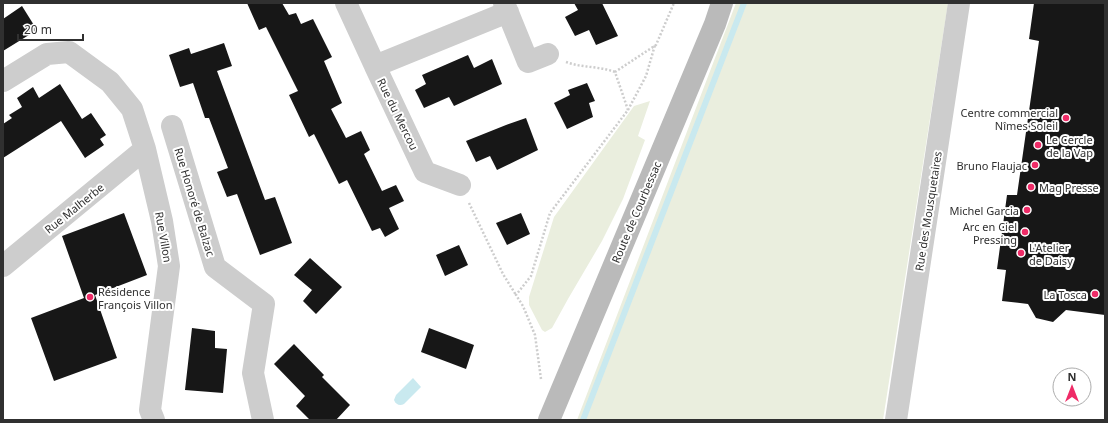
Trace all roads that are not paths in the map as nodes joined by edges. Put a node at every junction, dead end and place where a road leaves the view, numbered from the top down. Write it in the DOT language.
graph roads {
  1 [pos="346,3"];
  2 [pos="722,3"];
  3 [pos="959,3"];
  4 [pos="506,7"];
  5 [pos="548,54"];
  6 [pos="375,66"];
  7 [pos="3,81"];
  8 [pos="172,126"];
  9 [pos="145,149"];
  10 [pos="460,185"];
  11 [pos="3,266"];
  12 [pos="154,420"];
  13 [pos="263,420"];
  14 [pos="549,420"];
  15 [pos="896,420"];
  1 -- 6 [label="street"];
  2 -- 14 [label="street, Route de Courbessac"];
  3 -- 15 [label="street, Rue des Mousquetaires"];
  4 -- 5 [label="street"];
  4 -- 6 [label="street, Rue du Mercou"];
  6 -- 10 [label="street, Rue du Mercou"];
  7 -- 9 [label="street, Rue Villon"];
  8 -- 13 [label="street, Rue Honoré de Balzac"];
  9 -- 11 [label="street, Rue Malherbe"];
  9 -- 12 [label="street, Rue Villon"];
}
